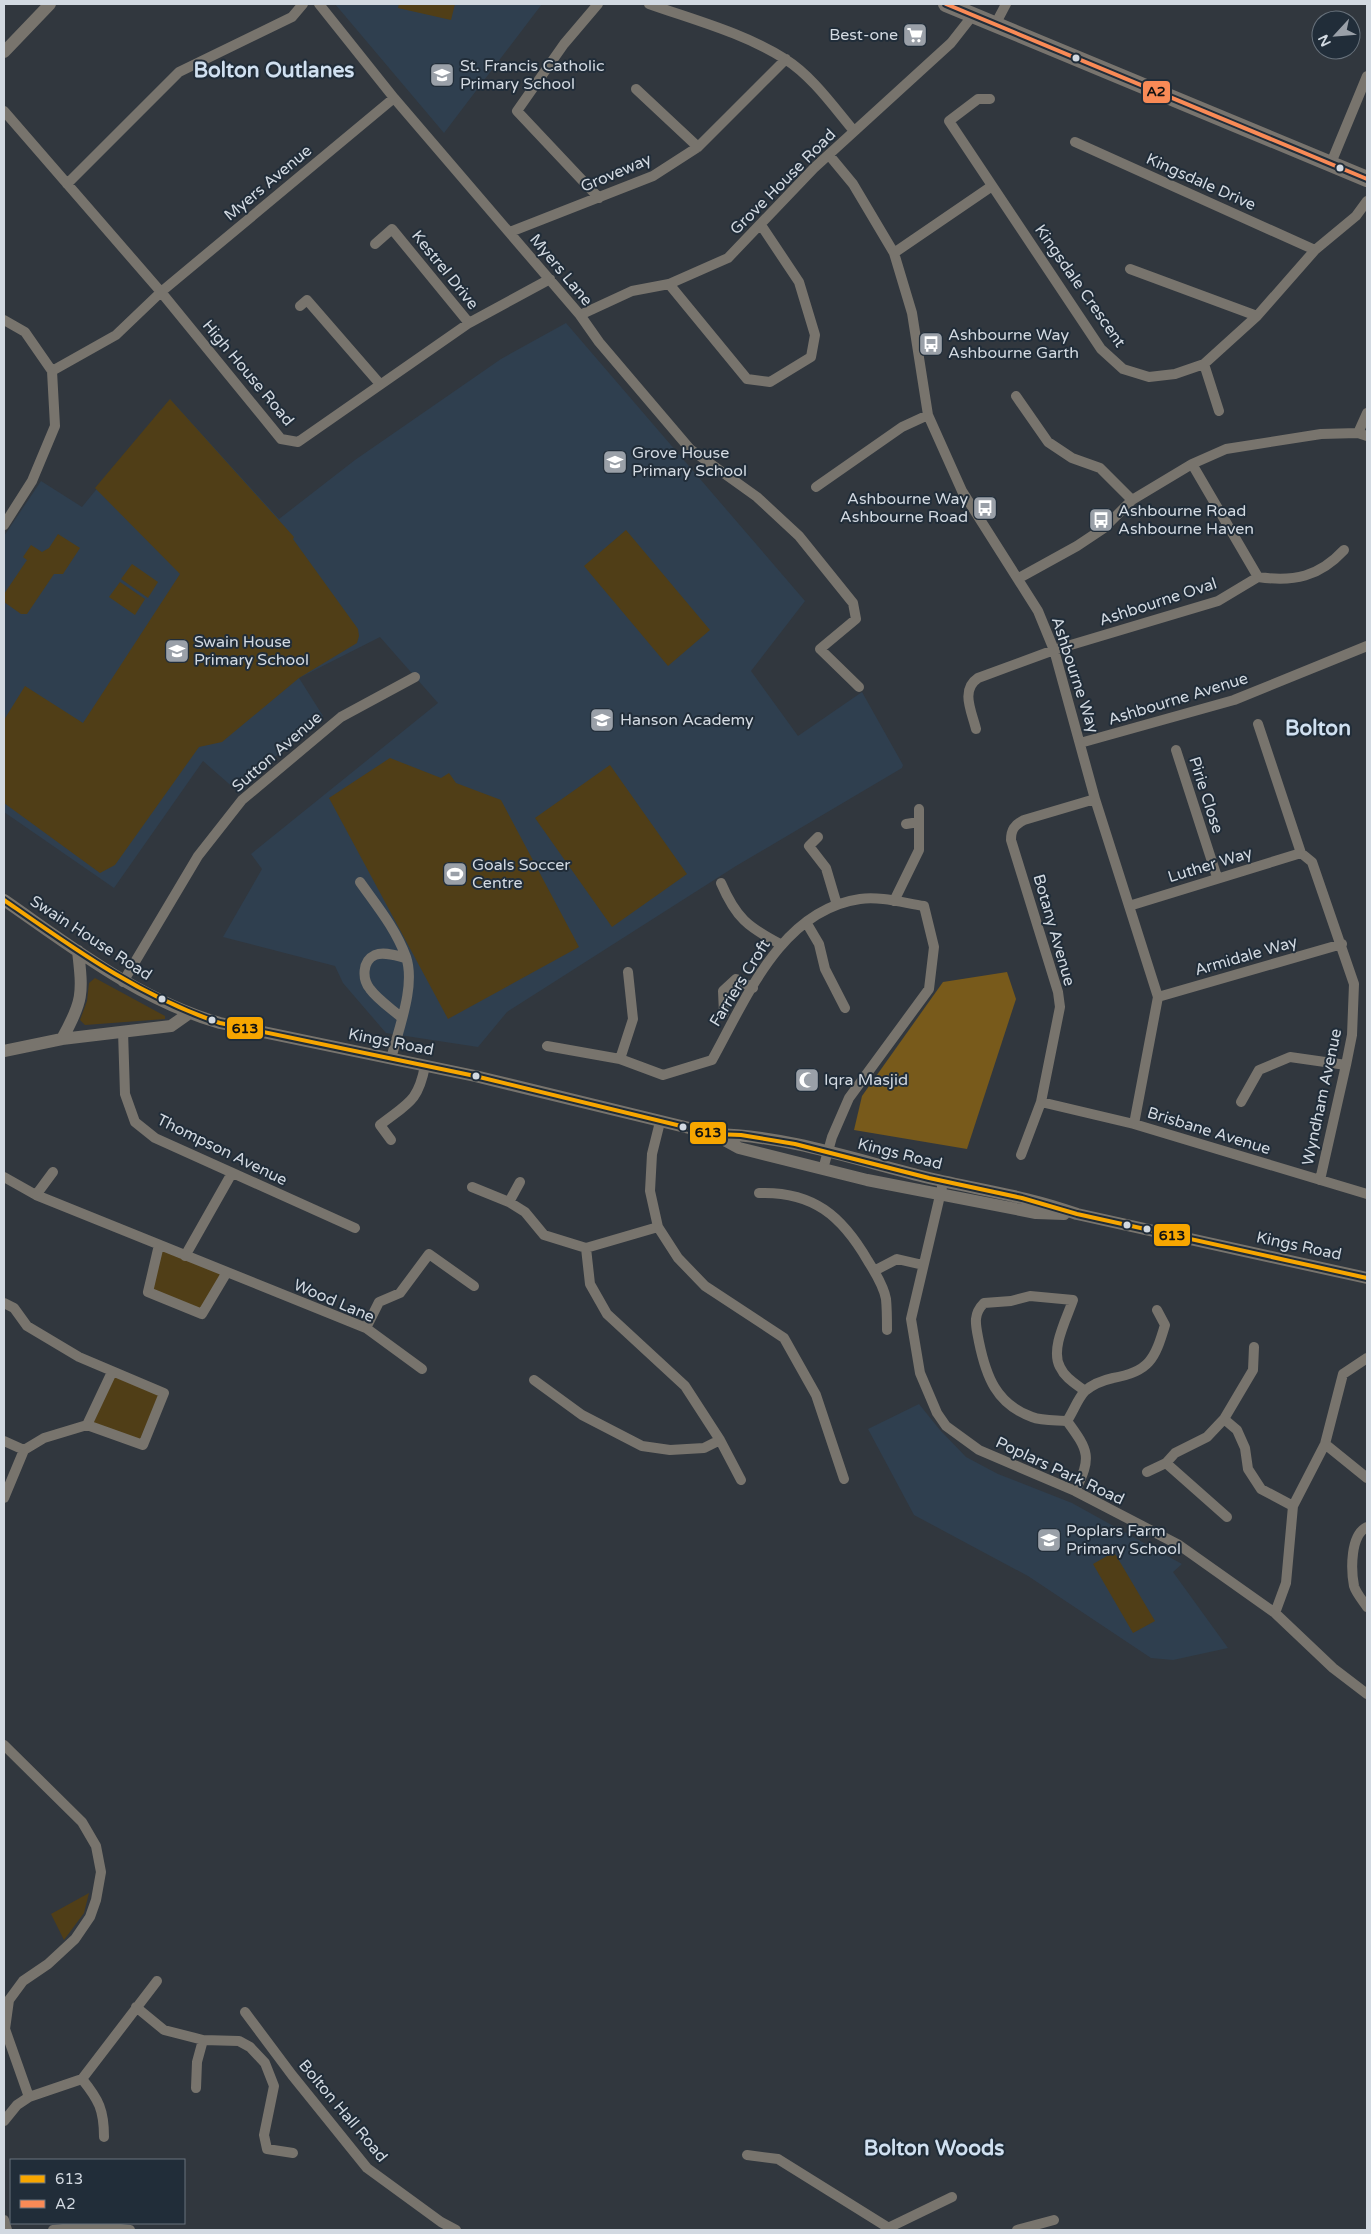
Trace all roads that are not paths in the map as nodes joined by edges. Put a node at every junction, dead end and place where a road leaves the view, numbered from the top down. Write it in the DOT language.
graph roads {
  1 [pos="50,4"];
  2 [pos="303,4"];
  3 [pos="319,4"];
  4 [pos="598,4"];
  5 [pos="649,4"];
  6 [pos="946,4"];
  7 [pos="1006,4"];
  8 [pos="973,15"];
  9 [pos="996,23"];
  10 [pos="4,52"];
  11 [pos="786,59"];
  12 [pos="1367,76"];
  13 [pos="636,89"];
  14 [pos="394,98"];
  15 [pos="990,99"];
  16 [pos="4,111"];
  17 [pos="854,131"];
  18 [pos="1074,142"];
  19 [pos="698,147"];
  20 [pos="829,155"];
  21 [pos="1331,163"];
  22 [pos="1367,179"];
  23 [pos="66,184"];
  24 [pos="992,186"];
  25 [pos="599,198"];
  26 [pos="1367,200"];
  27 [pos="761,224"];
  28 [pos="510,232"];
  29 [pos="375,244"];
  30 [pos="1315,250"];
  31 [pos="894,253"];
  32 [pos="1130,269"];
  33 [pos="550,280"];
  34 [pos="668,284"];
  35 [pos="161,292"];
  36 [pos="300,306"];
  37 [pos="580,315"];
  38 [pos="1257,316"];
  39 [pos="4,320"];
  40 [pos="469,323"];
  41 [pos="1204,364"];
  42 [pos="52,371"];
  43 [pos="380,384"];
  44 [pos="1016,396"];
  45 [pos="1219,411"];
  46 [pos="1367,412"];
  47 [pos="928,415"];
  48 [pos="1363,434"];
  49 [pos="1192,464"];
  50 [pos="816,488"];
  51 [pos="1132,500"];
  52 [pos="4,525"];
  53 [pos="1344,550"];
  54 [pos="1258,577"];
  55 [pos="1019,578"];
  56 [pos="1367,646"];
  57 [pos="1054,650"];
  58 [pos="416,677"];
  59 [pos="859,687"];
  60 [pos="1258,724"];
  61 [pos="976,729"];
  62 [pos="1080,743"];
  63 [pos="1176,750"];
  64 [pos="1095,799"];
  65 [pos="919,810"];
  66 [pos="918,822"];
  67 [pos="906,824"];
  68 [pos="818,837"];
  69 [pos="1300,853"];
  70 [pos="1217,877"];
  71 [pos="360,882"];
  72 [pos="721,884"];
  73 [pos="4,900"];
  74 [pos="894,901"];
  75 [pos="837,905"];
  76 [pos="1129,906"];
  77 [pos="806,922"];
  78 [pos="780,944"];
  79 [pos="1342,944"];
  80 [pos="78,951"];
  81 [pos="406,958"];
  82 [pos="628,972"];
  83 [pos="123,982"];
  84 [pos="753,988"];
  85 [pos="1158,997"];
  86 [pos="845,1008"];
  87 [pos="724,1013"];
  88 [pos="188,1014"];
  89 [pos="402,1018"];
  90 [pos="123,1031"];
  91 [pos="62,1039"];
  92 [pos="547,1046"];
  93 [pos="4,1051"];
  94 [pos="391,1059"];
  95 [pos="620,1059"];
  96 [pos="425,1066"];
  97 [pos="1346,1066"];
  98 [pos="1041,1102"];
  99 [pos="1241,1102"];
  100 [pos="660,1122"];
  101 [pos="1134,1124"];
  102 [pos="714,1134"];
  103 [pos="391,1140"];
  104 [pos="826,1152"];
  105 [pos="1022,1155"];
  106 [pos="823,1169"];
  107 [pos="53,1172"];
  108 [pos="232,1173"];
  109 [pos="4,1177"];
  110 [pos="1320,1180"];
  111 [pos="943,1181"];
  112 [pos="520,1182"];
  113 [pos="472,1187"];
  114 [pos="758,1193"];
  115 [pos="1367,1194"];
  116 [pos="36,1195"];
  117 [pos="940,1196"];
  118 [pos="509,1202"];
  119 [pos="1077,1214"];
  120 [pos="658,1226"];
  121 [pos="355,1228"];
  122 [pos="159,1245"];
  123 [pos="586,1248"];
  124 [pos="184,1256"];
  125 [pos="923,1265"];
  126 [pos="874,1271"];
  127 [pos="227,1272"];
  128 [pos="1367,1278"];
  129 [pos="474,1286"];
  130 [pos="4,1302"];
  131 [pos="1157,1310"];
  132 [pos="366,1328"];
  133 [pos="887,1330"];
  134 [pos="1254,1347"];
  135 [pos="1367,1358"];
  136 [pos="422,1369"];
  137 [pos="112,1372"];
  138 [pos="534,1380"];
  139 [pos="1085,1391"];
  140 [pos="1224,1419"];
  141 [pos="1067,1421"];
  142 [pos="88,1425"];
  143 [pos="720,1440"];
  144 [pos="4,1441"];
  145 [pos="1325,1444"];
  146 [pos="24,1450"];
  147 [pos="1166,1463"];
  148 [pos="1148,1472"];
  149 [pos="1367,1478"];
  150 [pos="844,1479"];
  151 [pos="741,1480"];
  152 [pos="1075,1491"];
  153 [pos="4,1498"];
  154 [pos="1293,1506"];
  155 [pos="1227,1517"];
  156 [pos="1367,1527"];
  157 [pos="1367,1607"];
  158 [pos="1275,1613"];
  159 [pos="1367,1694"];
  160 [pos="4,1745"];
  161 [pos="157,1981"];
  162 [pos="136,2007"];
  163 [pos="245,2012"];
  164 [pos="203,2040"];
  165 [pos="82,2079"];
  166 [pos="196,2088"];
  167 [pos="29,2097"];
  168 [pos="4,2121"];
  169 [pos="104,2138"];
  170 [pos="293,2152"];
  171 [pos="747,2155"];
  172 [pos="952,2196"];
  173 [pos="4,2220"];
  174 [pos="1054,2220"];
  175 [pos="93,2228"];
  176 [pos="890,2229"];
  177 [pos="7,2230"];
  178 [pos="53,2230"];
  179 [pos="130,2230"];
  180 [pos="456,2230"];
  181 [pos="1017,2230"];
  1 -- 10 [label="street"];
  2 -- 23 [label="street"];
  3 -- 14 [label="street, Myers Lane"];
  4 -- 25 [label="street"];
  5 -- 11 [label="street"];
  6 -- 8 [label="main road"];
  7 -- 9 [label="street"];
  8 -- 9 [label="main road"];
  8 -- 17 [label="street, Grove House Road"];
  9 -- 21 [label="main road"];
  11 -- 17 [label="street"];
  11 -- 19 [label="street, Groveway"];
  12 -- 21 [label="street"];
  13 -- 19 [label="street"];
  14 -- 28 [label="street, Myers Lane"];
  14 -- 35 [label="street, Myers Avenue"];
  15 -- 24 [label="street, Kingsdale Crescent"];
  16 -- 23 [label="street, High House Road"];
  17 -- 20 [label="street, Grove House Road"];
  18 -- 30 [label="street, Kingsdale Drive"];
  19 -- 25 [label="street, Groveway"];
  20 -- 27 [label="street, Grove House Road"];
  20 -- 31 [label="street, Ashbourne Way"];
  21 -- 22 [label="main road"];
  23 -- 35 [label="street, High House Road"];
  24 -- 31 [label="street"];
  24 -- 41 [label="street, Kingsdale Crescent"];
  25 -- 28 [label="street, Groveway"];
  26 -- 30 [label="street, Kingsdale Crescent"];
  27 -- 34 [label="street, Grove House Road"];
  27 -- 34 [label="street"];
  28 -- 33 [label="street, Myers Lane"];
  29 -- 40 [label="street, Kestrel Drive"];
  30 -- 38 [label="street, Kingsdale Crescent"];
  31 -- 47 [label="street, Ashbourne Way"];
  32 -- 38 [label="street"];
  33 -- 37 [label="street, Myers Lane"];
  33 -- 40 [label="street, High House Road"];
  34 -- 37 [label="street, Grove House Road"];
  35 -- 42 [label="street, Myers Avenue"];
  35 -- 43 [label="street, High House Road"];
  36 -- 43 [label="street"];
  37 -- 59 [label="street, Myers Lane"];
  38 -- 41 [label="street, Kingsdale Crescent"];
  39 -- 42 [label="street"];
  40 -- 43 [label="street, High House Road"];
  41 -- 45 [label="street"];
  42 -- 52 [label="street"];
  44 -- 51 [label="street"];
  46 -- 48 [label="street"];
  47 -- 50 [label="street"];
  47 -- 55 [label="street, Ashbourne Way"];
  48 -- 49 [label="street"];
  49 -- 51 [label="street"];
  49 -- 54 [label="street"];
  51 -- 55 [label="street"];
  53 -- 54 [label="street"];
  54 -- 57 [label="street, Ashbourne Oval"];
  55 -- 57 [label="street, Ashbourne Way"];
  56 -- 62 [label="street, Ashbourne Avenue"];
  57 -- 61 [label="street, Ashbourne Oval"];
  57 -- 62 [label="street, Ashbourne Way"];
  58 -- 83 [label="street, Sutton Avenue"];
  60 -- 69 [label="street"];
  62 -- 64 [label="street, Ashbourne Way"];
  63 -- 70 [label="street, Pirie Close"];
  64 -- 76 [label="street, Ashbourne Way"];
  64 -- 98 [label="street, Botany Avenue"];
  65 -- 66 [label="street"];
  66 -- 67 [label="street"];
  66 -- 74 [label="street"];
  68 -- 75 [label="street"];
  69 -- 70 [label="street, Luther Way"];
  69 -- 79 [label="street, Wyndham Avenue"];
  70 -- 76 [label="street, Luther Way"];
  71 -- 81 [label="street"];
  72 -- 78 [label="street"];
  73 -- 80 [label="street, Swain House Road"];
  74 -- 75 [label="street, Farriers Croft"];
  74 -- 104 [label="street, Farriers Croft"];
  75 -- 77 [label="street, Farriers Croft"];
  76 -- 85 [label="street, Ashbourne Way"];
  77 -- 78 [label="street, Farriers Croft"];
  77 -- 86 [label="street"];
  78 -- 84 [label="street, Farriers Croft"];
  79 -- 85 [label="street, Armidale Way"];
  79 -- 97 [label="street, Wyndham Avenue"];
  80 -- 83 [label="street, Swain House Road"];
  80 -- 91 [label="street"];
  81 -- 89 [label="street"];
  81 -- 89 [label="street"];
  82 -- 95 [label="street"];
  83 -- 88 [label="street, Swain House Road"];
  84 -- 87 [label="street"];
  84 -- 95 [label="street, Farriers Croft"];
  85 -- 101 [label="street, Ashbourne Way"];
  88 -- 90 [label="street"];
  88 -- 94 [label="street, Kings Road"];
  89 -- 94 [label="street"];
  90 -- 91 [label="street"];
  90 -- 108 [label="street, Thompson Avenue"];
  91 -- 93 [label="street"];
  92 -- 95 [label="street, Farriers Croft"];
  94 -- 96 [label="street, Kings Road"];
  96 -- 100 [label="street, Kings Road"];
  96 -- 103 [label="street"];
  97 -- 99 [label="street"];
  97 -- 110 [label="street, Wyndham Avenue"];
  98 -- 101 [label="street, Brisbane Avenue"];
  98 -- 105 [label="street, Botany Avenue"];
  100 -- 102 [label="street, Kings Road"];
  100 -- 120 [label="street"];
  101 -- 110 [label="street, Brisbane Avenue"];
  102 -- 104 [label="street, Kings Road"];
  102 -- 106 [label="street, Kings Road"];
  104 -- 106 [label="street"];
  104 -- 111 [label="street, Kings Road"];
  106 -- 117 [label="street, Kings Road"];
  107 -- 116 [label="street"];
  108 -- 121 [label="street, Thompson Avenue"];
  108 -- 124 [label="street"];
  109 -- 116 [label="street, Wood Lane"];
  110 -- 115 [label="street, Brisbane Avenue"];
  111 -- 117 [label="street, Poplars Park Road"];
  111 -- 119 [label="street, Kings Road"];
  112 -- 118 [label="street"];
  113 -- 118 [label="street"];
  114 -- 126 [label="street"];
  116 -- 122 [label="street, Wood Lane"];
  117 -- 119 [label="street, Kings Road"];
  117 -- 125 [label="street, Poplars Park Road"];
  118 -- 123 [label="street"];
  119 -- 128 [label="street, Kings Road"];
  120 -- 123 [label="street"];
  120 -- 150 [label="street"];
  122 -- 124 [label="street, Wood Lane"];
  122 -- 127 [label="street"];
  123 -- 143 [label="street"];
  124 -- 127 [label="street, Wood Lane"];
  125 -- 126 [label="street"];
  125 -- 152 [label="street, Poplars Park Road"];
  126 -- 133 [label="street"];
  127 -- 132 [label="street, Wood Lane"];
  129 -- 132 [label="street"];
  130 -- 137 [label="street"];
  131 -- 139 [label="street"];
  132 -- 136 [label="street, Wood Lane"];
  134 -- 140 [label="street"];
  135 -- 145 [label="street"];
  137 -- 142 [label="street"];
  137 -- 142 [label="street"];
  138 -- 143 [label="street"];
  139 -- 141 [label="street"];
  139 -- 141 [label="street"];
  140 -- 147 [label="street"];
  140 -- 154 [label="street"];
  141 -- 152 [label="street"];
  142 -- 146 [label="street"];
  143 -- 151 [label="street"];
  144 -- 146 [label="street"];
  145 -- 149 [label="street"];
  145 -- 154 [label="street"];
  146 -- 153 [label="street"];
  147 -- 148 [label="street"];
  147 -- 155 [label="street"];
  152 -- 158 [label="street, Poplars Park Road"];
  154 -- 158 [label="street"];
  156 -- 157 [label="street"];
  158 -- 159 [label="street, Poplars Park Road"];
  160 -- 167 [label="street"];
  161 -- 162 [label="street"];
  162 -- 164 [label="street"];
  162 -- 165 [label="street"];
  163 -- 180 [label="street, Bolton Hall Road"];
  164 -- 166 [label="street"];
  164 -- 170 [label="street"];
  165 -- 167 [label="street"];
  165 -- 169 [label="street"];
  167 -- 168 [label="street"];
  171 -- 176 [label="street"];
  172 -- 176 [label="street"];
  173 -- 177 [label="street"];
  174 -- 181 [label="street"];
  175 -- 178 [label="street"];
  175 -- 179 [label="street"];
}
